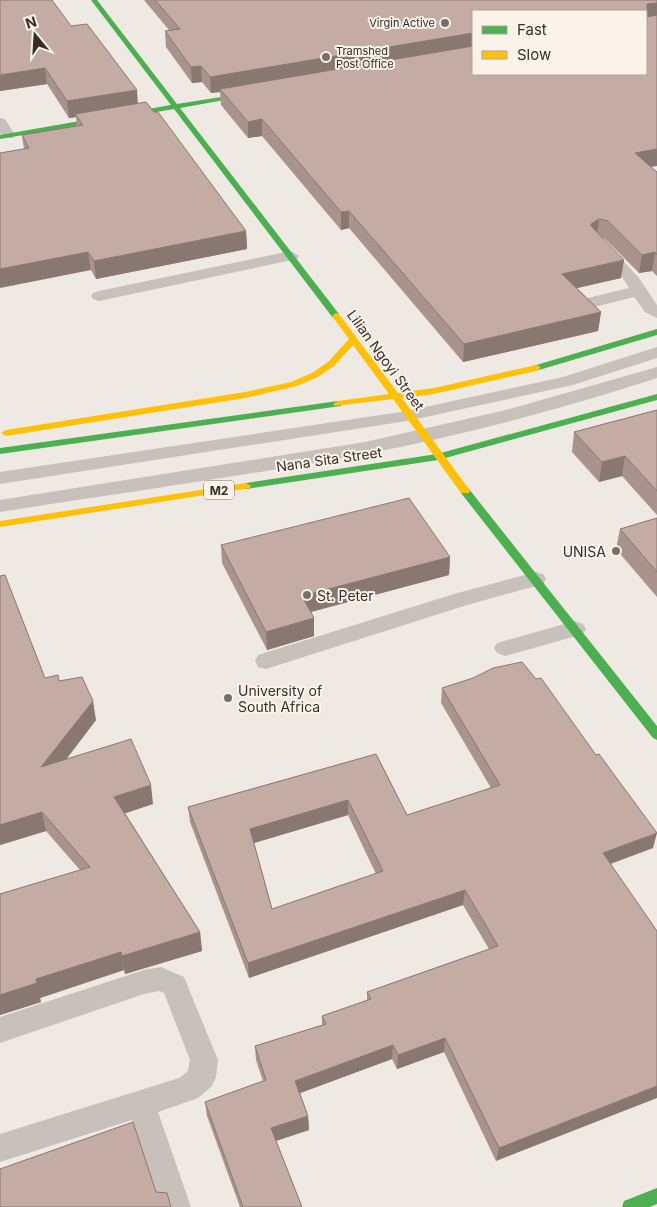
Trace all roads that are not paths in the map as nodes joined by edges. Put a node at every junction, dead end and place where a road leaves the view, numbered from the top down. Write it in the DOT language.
graph roads {
  1 [pos="94,0"];
  2 [pos="268,91"];
  3 [pos="178,107"];
  4 [pos="0,122"];
  5 [pos="4,136"];
  6 [pos="598,243"];
  7 [pos="291,256"];
  8 [pos="637,291"];
  9 [pos="98,296"];
  10 [pos="594,302"];
  11 [pos="657,313"];
  12 [pos="657,332"];
  13 [pos="354,339"];
  14 [pos="657,352"];
  15 [pos="657,372"];
  16 [pos="395,397"];
  17 [pos="657,397"];
  18 [pos="407,416"];
  19 [pos="0,435"];
  20 [pos="423,436"];
  21 [pos="0,451"];
  22 [pos="438,457"];
  23 [pos="0,478"];
  24 [pos="0,506"];
  25 [pos="0,524"];
  26 [pos="536,579"];
  27 [pos="575,629"];
  28 [pos="506,648"];
  29 [pos="266,661"];
  30 [pos="657,736"];
  31 [pos="0,1030"];
  32 [pos="141,1105"];
  33 [pos="0,1148"];
  34 [pos="657,1196"];
  35 [pos="176,1207"];
  36 [pos="630,1207"];
  1 -- 3 [label="street, Lilian Ngoyi Street"];
  2 -- 3 [label="street"];
  3 -- 5 [label="street"];
  3 -- 7 [label="street, Lilian Ngoyi Street"];
  4 -- 5 [label="lane"];
  6 -- 8 [label="lane"];
  7 -- 9 [label="lane"];
  7 -- 13 [label="street, Lilian Ngoyi Street"];
  8 -- 10 [label="lane"];
  8 -- 11 [label="lane"];
  12 -- 16 [label="street"];
  13 -- 16 [label="street, Lilian Ngoyi Street"];
  13 -- 19 [label="street"];
  14 -- 18 [label="lane"];
  15 -- 20 [label="lane"];
  16 -- 18 [label="street, Lilian Ngoyi Street"];
  16 -- 21 [label="street"];
  17 -- 22 [label="street, Nana Sita Street / M2"];
  18 -- 20 [label="street, Lilian Ngoyi Street"];
  18 -- 23 [label="lane"];
  20 -- 22 [label="street, Lilian Ngoyi Street"];
  20 -- 24 [label="lane"];
  22 -- 25 [label="street, Nana Sita Street / M2"];
  22 -- 26 [label="street, Lilian Ngoyi Street"];
  26 -- 27 [label="street, Lilian Ngoyi Street"];
  26 -- 29 [label="lane"];
  27 -- 28 [label="lane"];
  27 -- 30 [label="street, Lilian Ngoyi Street"];
  31 -- 32 [label="lane"];
  32 -- 33 [label="lane"];
  32 -- 35 [label="lane"];
  34 -- 36 [label="street"];
}
